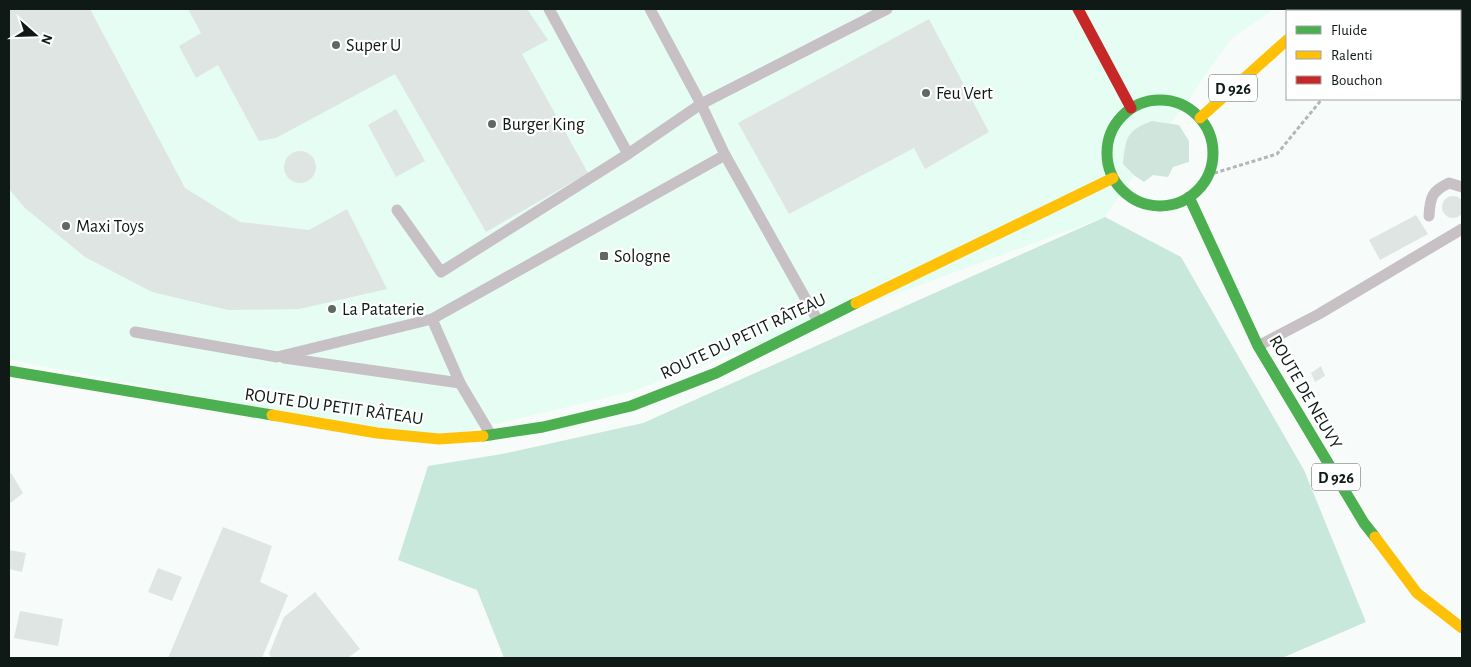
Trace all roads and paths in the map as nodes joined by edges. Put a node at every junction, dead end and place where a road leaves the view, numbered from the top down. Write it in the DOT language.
graph roads {
  1 [pos="549,9"];
  2 [pos="650,9"];
  3 [pos="862,9"];
  4 [pos="887,9"];
  5 [pos="1078,9"];
  6 [pos="868,20"];
  7 [pos="1286,41"];
  8 [pos="1321,100"];
  9 [pos="701,104"];
  10 [pos="1131,108"];
  11 [pos="1200,118"];
  12 [pos="628,154"];
  13 [pos="725,155"];
  14 [pos="1208,175"];
  15 [pos="1113,178"];
  16 [pos="1462,187"];
  17 [pos="1188,197"];
  18 [pos="397,210"];
  19 [pos="1428,216"];
  20 [pos="1462,229"];
  21 [pos="432,319"];
  22 [pos="818,321"];
  23 [pos="135,332"];
  24 [pos="1258,346"];
  25 [pos="277,357"];
  26 [pos="9,371"];
  27 [pos="460,384"];
  28 [pos="491,436"];
  29 [pos="1462,628"];
  1 -- 12 [label="lane"];
  2 -- 9 [label="lane"];
  3 -- 6 [label="lane"];
  4 -- 6 [label="lane"];
  5 -- 10 [label="street"];
  6 -- 9 [label="lane"];
  7 -- 11 [label="street, D 926"];
  8 -- 14 [label="path"];
  9 -- 12 [label="lane"];
  9 -- 13 [label="lane"];
  10 -- 11 [label="street"];
  10 -- 15 [label="street"];
  11 -- 14 [label="street"];
  12 -- 18 [label="lane"];
  13 -- 21 [label="lane"];
  13 -- 22 [label="lane"];
  14 -- 17 [label="street"];
  15 -- 17 [label="street"];
  15 -- 22 [label="street, ROUTE DU PETIT RÂTEAU"];
  16 -- 19 [label="lane"];
  17 -- 24 [label="street, ROUTE DE NEUVY / D 926"];
  20 -- 24 [label="lane"];
  21 -- 25 [label="lane"];
  21 -- 27 [label="lane"];
  22 -- 28 [label="street, ROUTE DU PETIT RÂTEAU"];
  23 -- 25 [label="lane"];
  24 -- 29 [label="street, ROUTE DE NEUVY / D 926"];
  25 -- 27 [label="lane"];
  26 -- 28 [label="street, ROUTE DU PETIT RÂTEAU"];
  27 -- 28 [label="lane"];
}
